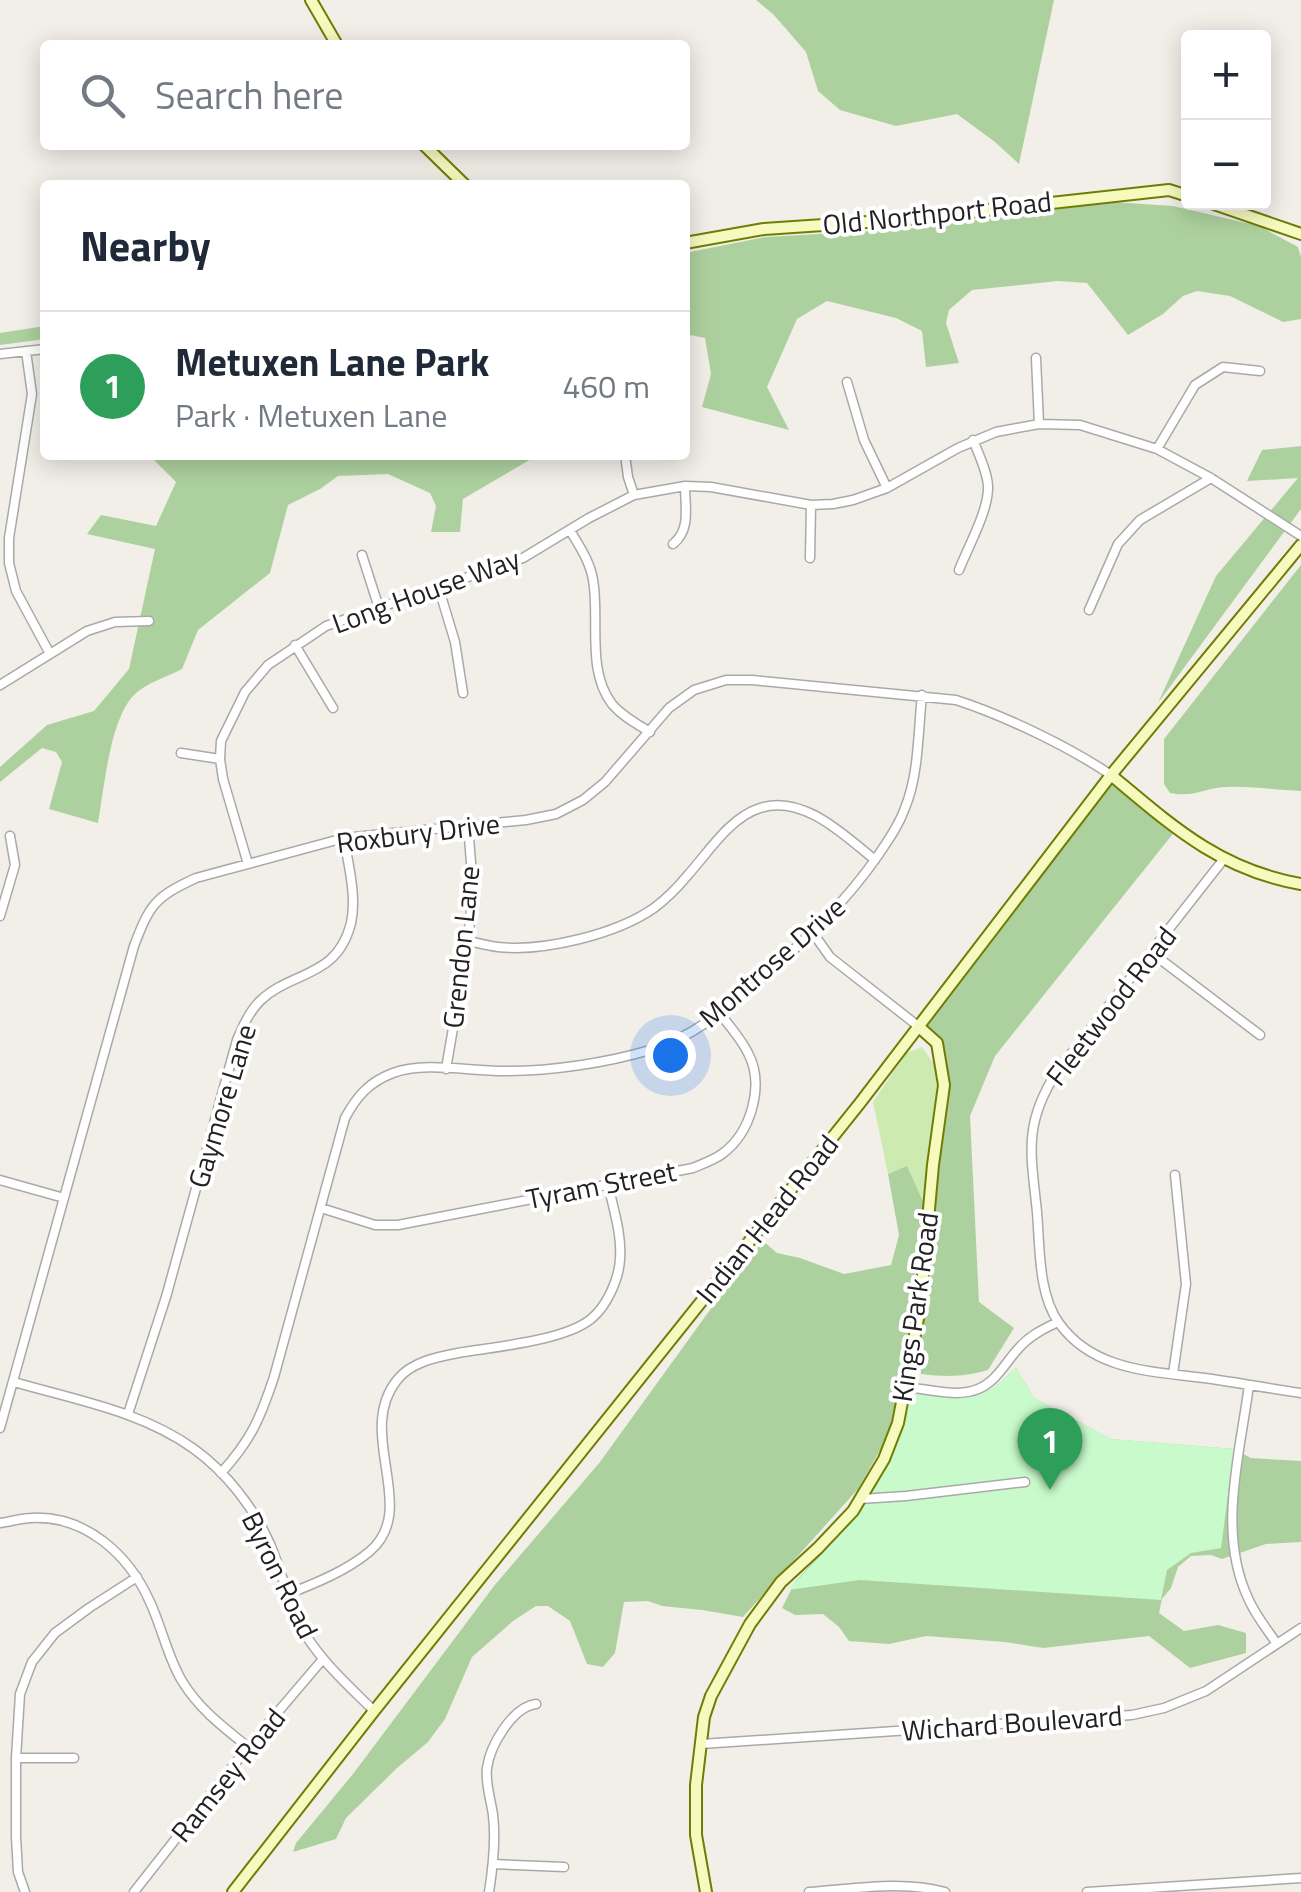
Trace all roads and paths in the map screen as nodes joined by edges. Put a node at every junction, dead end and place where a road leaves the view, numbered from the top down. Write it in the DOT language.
graph roads {
  1 [pos="311,0"];
  2 [pos="334,40"];
  3 [pos="429,150"];
  4 [pos="460,180"];
  5 [pos="1181,194"];
  6 [pos="1231,210"];
  7 [pos="1301,234"];
  8 [pos="690,242"];
  9 [pos="40,350"];
  10 [pos="26,351"];
  11 [pos="0,354"];
  12 [pos="1036,358"];
  13 [pos="1260,370"];
  14 [pos="846,382"];
  15 [pos="1039,424"];
  16 [pos="973,440"];
  17 [pos="1157,449"];
  18 [pos="626,460"];
  19 [pos="1210,478"];
  20 [pos="685,486"];
  21 [pos="886,488"];
  22 [pos="634,495"];
  23 [pos="811,505"];
  24 [pos="570,530"];
  25 [pos="1301,536"];
  26 [pos="673,544"];
  27 [pos="1301,545"];
  28 [pos="362,555"];
  29 [pos="810,558"];
  30 [pos="958,570"];
  31 [pos="438,589"];
  32 [pos="379,608"];
  33 [pos="1088,610"];
  34 [pos="149,621"];
  35 [pos="295,646"];
  36 [pos="50,654"];
  37 [pos="0,685"];
  38 [pos="462,693"];
  39 [pos="922,695"];
  40 [pos="332,708"];
  41 [pos="650,732"];
  42 [pos="181,754"];
  43 [pos="220,759"];
  44 [pos="1111,775"];
  45 [pos="468,825"];
  46 [pos="10,836"];
  47 [pos="344,838"];
  48 [pos="875,860"];
  49 [pos="1223,860"];
  50 [pos="248,864"];
  51 [pos="1301,884"];
  52 [pos="0,916"];
  53 [pos="813,934"];
  54 [pos="468,941"];
  55 [pos="1152,953"];
  56 [pos="720,1014"];
  57 [pos="918,1026"];
  58 [pos="1260,1035"];
  59 [pos="446,1069"];
  60 [pos="769,1076"];
  61 [pos="757,1079"];
  62 [pos="1176,1175"];
  63 [pos="0,1180"];
  64 [pos="608,1184"];
  65 [pos="64,1198"];
  66 [pos="320,1208"];
  67 [pos="1058,1322"];
  68 [pos="1173,1374"];
  69 [pos="14,1382"];
  70 [pos="1249,1385"];
  71 [pos="906,1387"];
  72 [pos="1301,1393"];
  73 [pos="128,1414"];
  74 [pos="0,1428"];
  75 [pos="221,1473"];
  76 [pos="1025,1482"];
  77 [pos="860,1498"];
  78 [pos="0,1524"];
  79 [pos="136,1577"];
  80 [pos="288,1594"];
  81 [pos="1301,1628"];
  82 [pos="1277,1644"];
  83 [pos="323,1658"];
  84 [pos="536,1704"];
  85 [pos="374,1711"];
  86 [pos="701,1744"];
  87 [pos="248,1747"];
  88 [pos="16,1758"];
  89 [pos="74,1758"];
  90 [pos="493,1864"];
  91 [pos="564,1867"];
  92 [pos="1301,1878"];
  93 [pos="25,1892"];
  94 [pos="134,1892"];
  95 [pos="233,1892"];
  96 [pos="488,1892"];
  97 [pos="706,1892"];
  98 [pos="809,1892"];
  99 [pos="945,1892"];
  100 [pos="1087,1892"];
  1 -- 2 [label="main road"];
  3 -- 4 [label="main road"];
  5 -- 8 [label="main road, Old Northport Road"];
  6 -- 7 [label="main road"];
  9 -- 10 [label="street"];
  10 -- 11 [label="street"];
  10 -- 36 [label="street"];
  12 -- 15 [label="street"];
  13 -- 17 [label="street"];
  14 -- 21 [label="street"];
  15 -- 16 [label="street, Long House Way"];
  15 -- 17 [label="street, Long House Way"];
  16 -- 21 [label="street, Long House Way"];
  16 -- 30 [label="street"];
  17 -- 19 [label="street, Long House Way"];
  18 -- 22 [label="street"];
  19 -- 25 [label="street, Long House Way"];
  19 -- 33 [label="street"];
  20 -- 22 [label="street, Long House Way"];
  20 -- 23 [label="street, Long House Way"];
  20 -- 26 [label="street"];
  21 -- 23 [label="street, Long House Way"];
  22 -- 24 [label="street, Long House Way"];
  23 -- 29 [label="street"];
  24 -- 31 [label="street, Long House Way"];
  24 -- 41 [label="street"];
  27 -- 44 [label="main road, Indian Head Road"];
  28 -- 32 [label="street"];
  31 -- 32 [label="street, Long House Way"];
  31 -- 38 [label="street"];
  32 -- 35 [label="street, Long House Way"];
  34 -- 36 [label="street"];
  35 -- 40 [label="street"];
  35 -- 43 [label="street, Long House Way"];
  36 -- 37 [label="street"];
  39 -- 41 [label="street, Roxbury Drive"];
  39 -- 44 [label="street, Roxbury Drive"];
  39 -- 48 [label="street, Montrose Drive"];
  41 -- 45 [label="street, Roxbury Drive"];
  42 -- 43 [label="street"];
  43 -- 50 [label="street"];
  44 -- 49 [label="main road"];
  44 -- 57 [label="main road, Indian Head Road"];
  45 -- 47 [label="street, Roxbury Drive"];
  45 -- 54 [label="street, Grendon Lane"];
  46 -- 52 [label="street"];
  47 -- 50 [label="street, Roxbury Drive"];
  47 -- 73 [label="street, Gaymore Lane"];
  48 -- 53 [label="street, Montrose Drive"];
  48 -- 54 [label="street"];
  49 -- 51 [label="main road"];
  49 -- 55 [label="street, Fleetwood Road"];
  50 -- 65 [label="street, Roxbury Drive"];
  53 -- 56 [label="street, Montrose Drive"];
  53 -- 57 [label="street"];
  54 -- 59 [label="street, Grendon Lane"];
  55 -- 58 [label="street"];
  55 -- 67 [label="street, Fleetwood Road"];
  56 -- 59 [label="street, Montrose Drive"];
  56 -- 61 [label="street"];
  57 -- 71 [label="main road, Kings Park Road"];
  57 -- 85 [label="main road, Indian Head Road"];
  59 -- 66 [label="street, Montrose Drive"];
  60 -- 61 [label="street"];
  61 -- 64 [label="street, Tyram Street"];
  62 -- 68 [label="street"];
  63 -- 65 [label="street"];
  64 -- 66 [label="street, Tyram Street"];
  64 -- 80 [label="street"];
  65 -- 69 [label="street, Roxbury Drive"];
  66 -- 75 [label="street, Montrose Drive"];
  67 -- 68 [label="street"];
  67 -- 71 [label="street"];
  68 -- 70 [label="street"];
  69 -- 73 [label="street, Byron Road"];
  69 -- 74 [label="street, Roxbury Drive"];
  70 -- 72 [label="street"];
  70 -- 82 [label="street"];
  71 -- 77 [label="main road, Kings Park Road"];
  73 -- 75 [label="street, Byron Road"];
  75 -- 80 [label="street, Byron Road"];
  76 -- 77 [label="street"];
  77 -- 86 [label="main road, Kings Park Road"];
  78 -- 79 [label="street"];
  79 -- 87 [label="street"];
  79 -- 88 [label="street"];
  80 -- 83 [label="street, Byron Road"];
  81 -- 82 [label="street, Wichard Boulevard"];
  82 -- 86 [label="street, Wichard Boulevard"];
  83 -- 85 [label="street, Byron Road"];
  83 -- 87 [label="street, Ramsey Road"];
  84 -- 90 [label="street"];
  85 -- 95 [label="main road, Indian Head Road"];
  86 -- 97 [label="main road, Kings Park Road"];
  87 -- 94 [label="street, Ramsey Road"];
  88 -- 89 [label="street"];
  88 -- 93 [label="street"];
  90 -- 91 [label="street"];
  90 -- 96 [label="street"];
  92 -- 100 [label="street"];
  98 -- 99 [label="street"];
}
